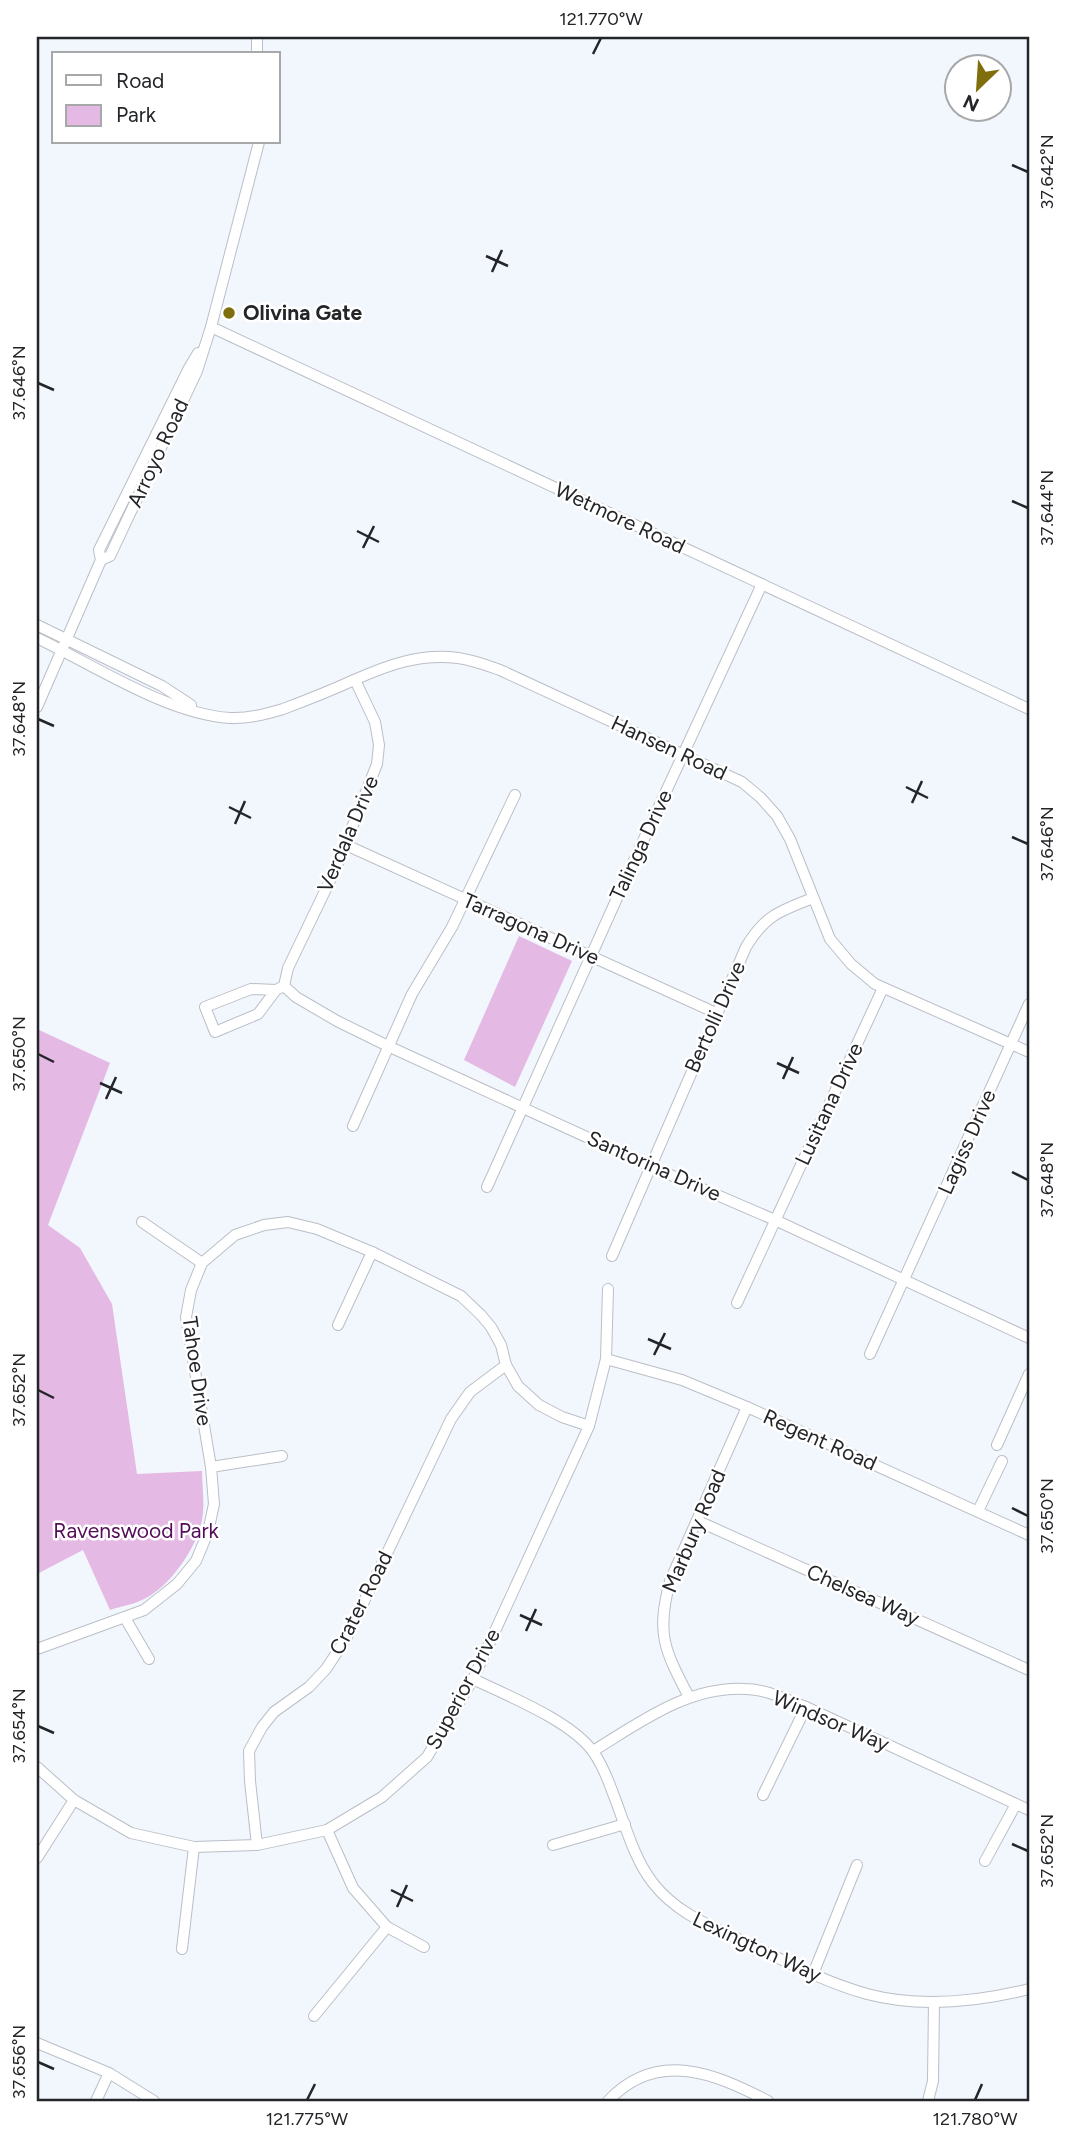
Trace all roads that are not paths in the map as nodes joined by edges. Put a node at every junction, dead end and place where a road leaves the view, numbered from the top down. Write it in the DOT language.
graph roads {
  1 [pos="258,144"];
  2 [pos="211,327"];
  3 [pos="762,584"];
  4 [pos="37,625"];
  5 [pos="37,638"];
  6 [pos="68,639"];
  7 [pos="62,650"];
  8 [pos="355,680"];
  9 [pos="37,707"];
  10 [pos="1029,709"];
  11 [pos="204,713"];
  12 [pos="684,755"];
  13 [pos="515,795"];
  14 [pos="346,845"];
  15 [pos="813,898"];
  16 [pos="464,899"];
  17 [pos="590,956"];
  18 [pos="280,988"];
  19 [pos="883,988"];
  20 [pos="1029,1004"];
  21 [pos="716,1013"];
  22 [pos="1011,1045"];
  23 [pos="390,1047"];
  24 [pos="1029,1052"];
  25 [pos="523,1108"];
  26 [pos="353,1126"];
  27 [pos="652,1167"];
  28 [pos="486,1187"];
  29 [pos="775,1220"];
  30 [pos="142,1222"];
  31 [pos="372,1252"];
  32 [pos="612,1256"];
  33 [pos="202,1263"];
  34 [pos="904,1281"];
  35 [pos="608,1289"];
  36 [pos="737,1303"];
  37 [pos="338,1325"];
  38 [pos="1029,1338"];
  39 [pos="870,1354"];
  40 [pos="606,1359"];
  41 [pos="506,1365"];
  42 [pos="1029,1374"];
  43 [pos="747,1406"];
  44 [pos="590,1426"];
  45 [pos="997,1445"];
  46 [pos="282,1456"];
  47 [pos="1002,1461"];
  48 [pos="211,1468"];
  49 [pos="978,1511"];
  50 [pos="698,1521"];
  51 [pos="1029,1535"];
  52 [pos="125,1618"];
  53 [pos="37,1649"];
  54 [pos="149,1659"];
  55 [pos="1029,1670"];
  56 [pos="473,1679"];
  57 [pos="689,1697"];
  58 [pos="806,1707"];
  59 [pos="593,1751"];
  60 [pos="37,1767"];
  61 [pos="763,1795"];
  62 [pos="74,1800"];
  63 [pos="1016,1804"];
  64 [pos="1029,1810"];
  65 [pos="625,1824"];
  66 [pos="327,1830"];
  67 [pos="553,1844"];
  68 [pos="257,1846"];
  69 [pos="194,1847"];
  70 [pos="37,1858"];
  71 [pos="985,1861"];
  72 [pos="857,1865"];
  73 [pos="387,1927"];
  74 [pos="424,1947"];
  75 [pos="183,1949"];
  76 [pos="813,1974"];
  77 [pos="1029,1989"];
  78 [pos="934,2003"];
  79 [pos="314,2016"];
  80 [pos="37,2043"];
  81 [pos="109,2073"];
  82 [pos="96,2101"];
  83 [pos="154,2101"];
  84 [pos="608,2101"];
  85 [pos="768,2101"];
  86 [pos="928,2101"];
  1 -- 2 [label="street, Arroyo Road"];
  2 -- 3 [label="street, Wetmore Road"];
  2 -- 6 [label="street, Arroyo Road"];
  3 -- 10 [label="street, Wetmore Road"];
  3 -- 12 [label="street, Talinga Drive"];
  4 -- 6 [label="street, Hansen Road"];
  5 -- 7 [label="street, Hansen Road"];
  6 -- 7 [label="street, Arroyo Road"];
  6 -- 11 [label="street, Hansen Road"];
  7 -- 9 [label="street, Arroyo Road"];
  7 -- 11 [label="street, Hansen Road"];
  8 -- 11 [label="street, Hansen Road"];
  8 -- 12 [label="street, Hansen Road"];
  8 -- 14 [label="street, Verdala Drive"];
  12 -- 15 [label="street, Hansen Road"];
  12 -- 17 [label="street, Talinga Drive"];
  13 -- 16 [label="street"];
  14 -- 16 [label="street, Tarragona Drive"];
  14 -- 18 [label="street, Verdala Drive"];
  15 -- 19 [label="street, Hansen Road"];
  15 -- 21 [label="street, Bertolli Drive"];
  16 -- 17 [label="street, Tarragona Drive"];
  16 -- 23 [label="street"];
  17 -- 21 [label="street, Tarragona Drive"];
  17 -- 25 [label="street, Talinga Drive"];
  18 -- 18 [label="street"];
  18 -- 23 [label="street, Santorina Drive"];
  19 -- 22 [label="street, Hansen Road"];
  19 -- 29 [label="street, Lusitana Drive"];
  20 -- 22 [label="street, Lagiss Drive"];
  21 -- 27 [label="street, Bertolli Drive"];
  22 -- 24 [label="street, Hansen Road"];
  22 -- 34 [label="street, Lagiss Drive"];
  23 -- 25 [label="street, Santorina Drive"];
  23 -- 26 [label="street"];
  25 -- 27 [label="street, Santorina Drive"];
  25 -- 28 [label="street, Talinga Drive"];
  27 -- 29 [label="street, Santorina Drive"];
  27 -- 32 [label="street, Bertolli Drive"];
  29 -- 34 [label="street, Santorina Drive"];
  29 -- 36 [label="street, Lusitana Drive"];
  30 -- 33 [label="street"];
  31 -- 33 [label="street, Tahoe Drive"];
  31 -- 37 [label="street"];
  31 -- 41 [label="street, Tahoe Drive"];
  33 -- 48 [label="street, Tahoe Drive"];
  34 -- 38 [label="street, Santorina Drive"];
  34 -- 39 [label="street, Lagiss Drive"];
  35 -- 40 [label="street, Superior Drive"];
  40 -- 43 [label="street, Regent Road"];
  40 -- 44 [label="street, Superior Drive"];
  41 -- 44 [label="street, Tahoe Drive"];
  41 -- 68 [label="street, Crater Road"];
  42 -- 45 [label="street"];
  43 -- 49 [label="street, Regent Road"];
  43 -- 50 [label="street, Marbury Road"];
  44 -- 56 [label="street, Superior Drive"];
  46 -- 48 [label="street"];
  47 -- 49 [label="street"];
  48 -- 52 [label="street, Tahoe Drive"];
  49 -- 51 [label="street, Regent Road"];
  50 -- 55 [label="street, Chelsea Way"];
  50 -- 57 [label="street, Marbury Road"];
  52 -- 53 [label="street, Tahoe Drive"];
  52 -- 54 [label="street"];
  56 -- 59 [label="street, Lexington Way"];
  56 -- 66 [label="street, Superior Drive"];
  57 -- 58 [label="street, Windsor Way"];
  57 -- 59 [label="street, Windsor Way"];
  58 -- 61 [label="street"];
  58 -- 63 [label="street, Windsor Way"];
  59 -- 65 [label="street, Lexington Way"];
  60 -- 62 [label="street, Superior Drive"];
  62 -- 69 [label="street, Superior Drive"];
  62 -- 70 [label="street"];
  63 -- 64 [label="street, Windsor Way"];
  63 -- 71 [label="street"];
  65 -- 67 [label="street"];
  65 -- 76 [label="street, Lexington Way"];
  66 -- 68 [label="street, Superior Drive"];
  66 -- 73 [label="street"];
  68 -- 69 [label="street, Superior Drive"];
  69 -- 75 [label="street"];
  72 -- 76 [label="street"];
  73 -- 74 [label="street"];
  73 -- 79 [label="street"];
  76 -- 78 [label="street, Lexington Way"];
  77 -- 78 [label="street, Lexington Way"];
  78 -- 86 [label="street"];
  80 -- 81 [label="street"];
  81 -- 82 [label="street"];
  81 -- 83 [label="street"];
  84 -- 85 [label="street"];
}
